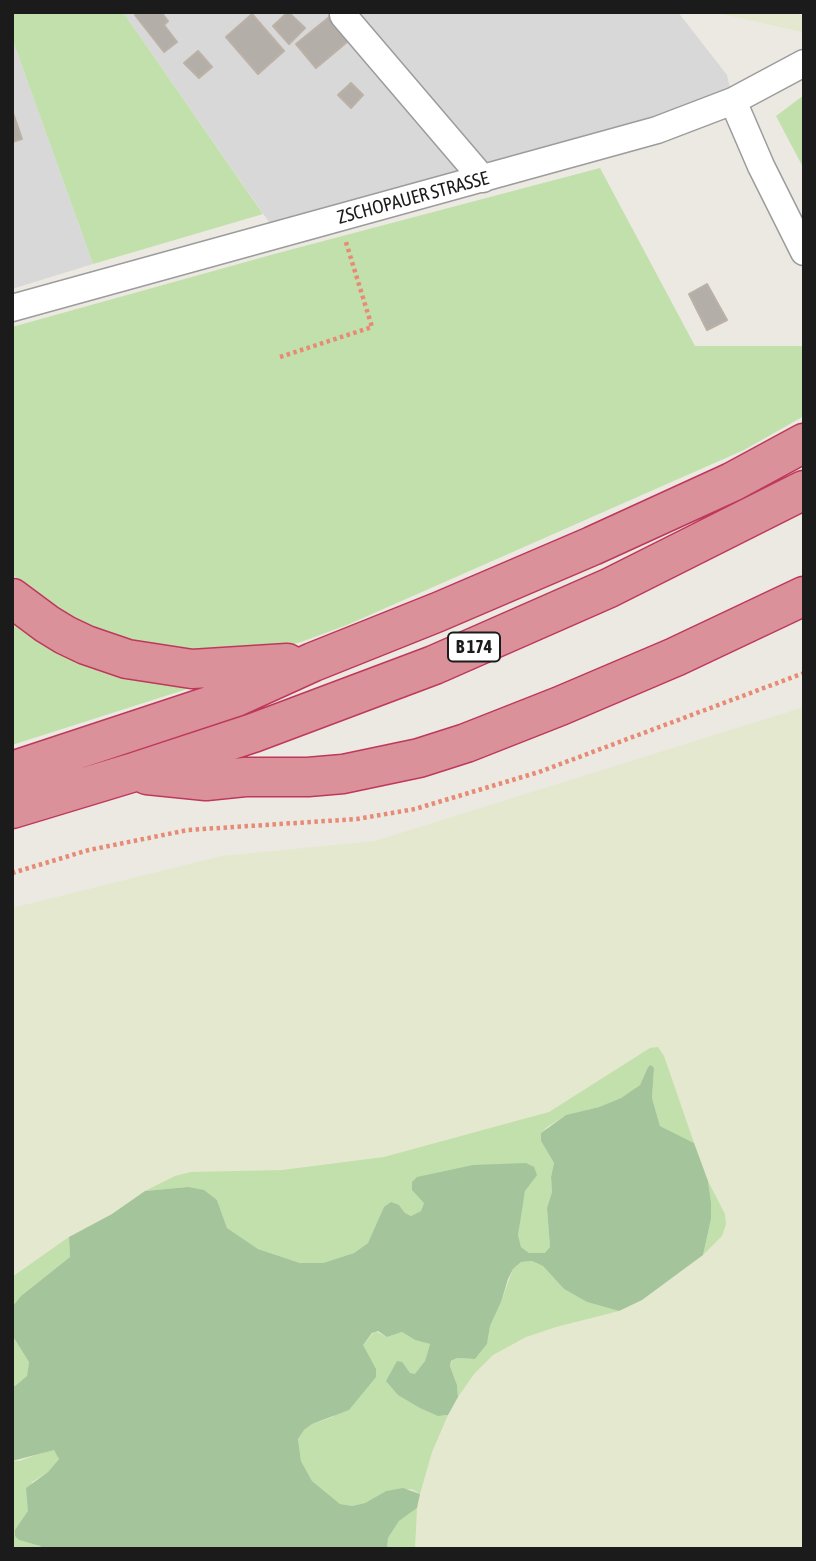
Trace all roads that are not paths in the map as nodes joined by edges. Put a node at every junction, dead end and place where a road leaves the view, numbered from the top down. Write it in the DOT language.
graph roads {
  1 [pos="343,15"];
  2 [pos="804,63"];
  3 [pos="733,101"];
  4 [pos="483,179"];
  5 [pos="804,252"];
  6 [pos="12,308"];
  7 [pos="804,443"];
  8 [pos="804,489"];
  9 [pos="804,596"];
  10 [pos="12,598"];
  11 [pos="313,662"];
  12 [pos="12,771"];
  13 [pos="131,774"];
  14 [pos="12,809"];
  1 -- 4 [label="street"];
  2 -- 3 [label="street, ZSCHOPAUER STRASSE"];
  3 -- 4 [label="street, ZSCHOPAUER STRASSE"];
  3 -- 5 [label="street"];
  4 -- 6 [label="street, ZSCHOPAUER STRASSE"];
  7 -- 11 [label="highway, B 174"];
  8 -- 13 [label="highway, B 174"];
  9 -- 13 [label="highway"];
  10 -- 11 [label="highway"];
  11 -- 12 [label="highway, B 174"];
  13 -- 14 [label="highway, B 174"];
}
